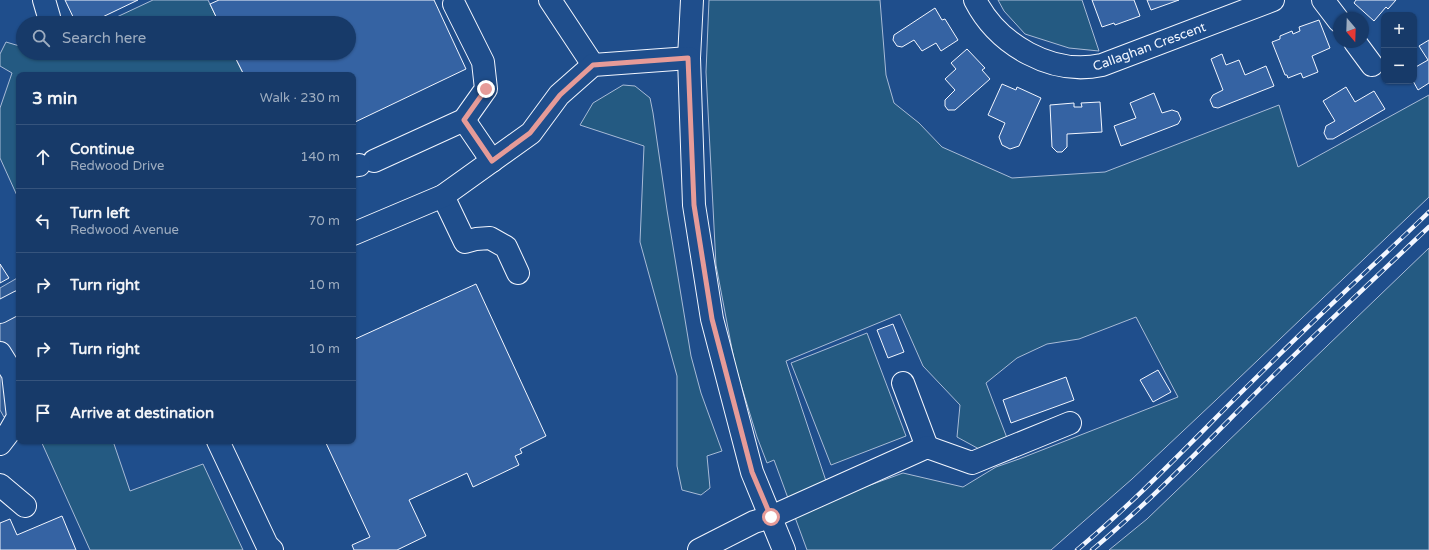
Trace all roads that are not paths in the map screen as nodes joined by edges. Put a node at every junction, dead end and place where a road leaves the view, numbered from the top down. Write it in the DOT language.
graph roads {
  1 [pos="550,0"];
  2 [pos="692,0"];
  3 [pos="975,0"];
  4 [pos="1273,0"];
  5 [pos="1323,0"];
  6 [pos="454,4"];
  7 [pos="1333,13"];
  8 [pos="1359,48"];
  9 [pos="688,58"];
  10 [pos="593,65"];
  11 [pos="1372,65"];
  12 [pos="464,120"];
  13 [pos="492,161"];
  14 [pos="362,164"];
  15 [pos="443,196"];
  16 [pos="356,233"];
  17 [pos="518,273"];
  18 [pos="16,304"];
  19 [pos="0,312"];
  20 [pos="0,353"];
  21 [pos="16,372"];
  22 [pos="903,383"];
  23 [pos="16,420"];
  24 [pos="1070,423"];
  25 [pos="5,437"];
  26 [pos="219,444"];
  27 [pos="927,447"];
  28 [pos="0,485"];
  29 [pos="25,506"];
  30 [pos="771,517"];
  31 [pos="272,550"];
  32 [pos="699,550"];
  33 [pos="784,550"];
  1 -- 10 [label="street"];
  2 -- 9 [label="street"];
  3 -- 4 [label="street, Callaghan Crescent"];
  5 -- 7 [label="street"];
  6 -- 12 [label="street"];
  8 -- 11 [label="street"];
  9 -- 10 [label="street"];
  9 -- 30 [label="street"];
  10 -- 13 [label="street"];
  12 -- 13 [label="street"];
  12 -- 14 [label="street"];
  13 -- 15 [label="street"];
  15 -- 16 [label="street"];
  15 -- 17 [label="street"];
  18 -- 19 [label="street"];
  20 -- 21 [label="street"];
  22 -- 27 [label="street"];
  23 -- 25 [label="street"];
  24 -- 27 [label="street"];
  26 -- 31 [label="street"];
  27 -- 30 [label="street"];
  28 -- 29 [label="street"];
  30 -- 32 [label="street"];
  30 -- 33 [label="street"];
}
